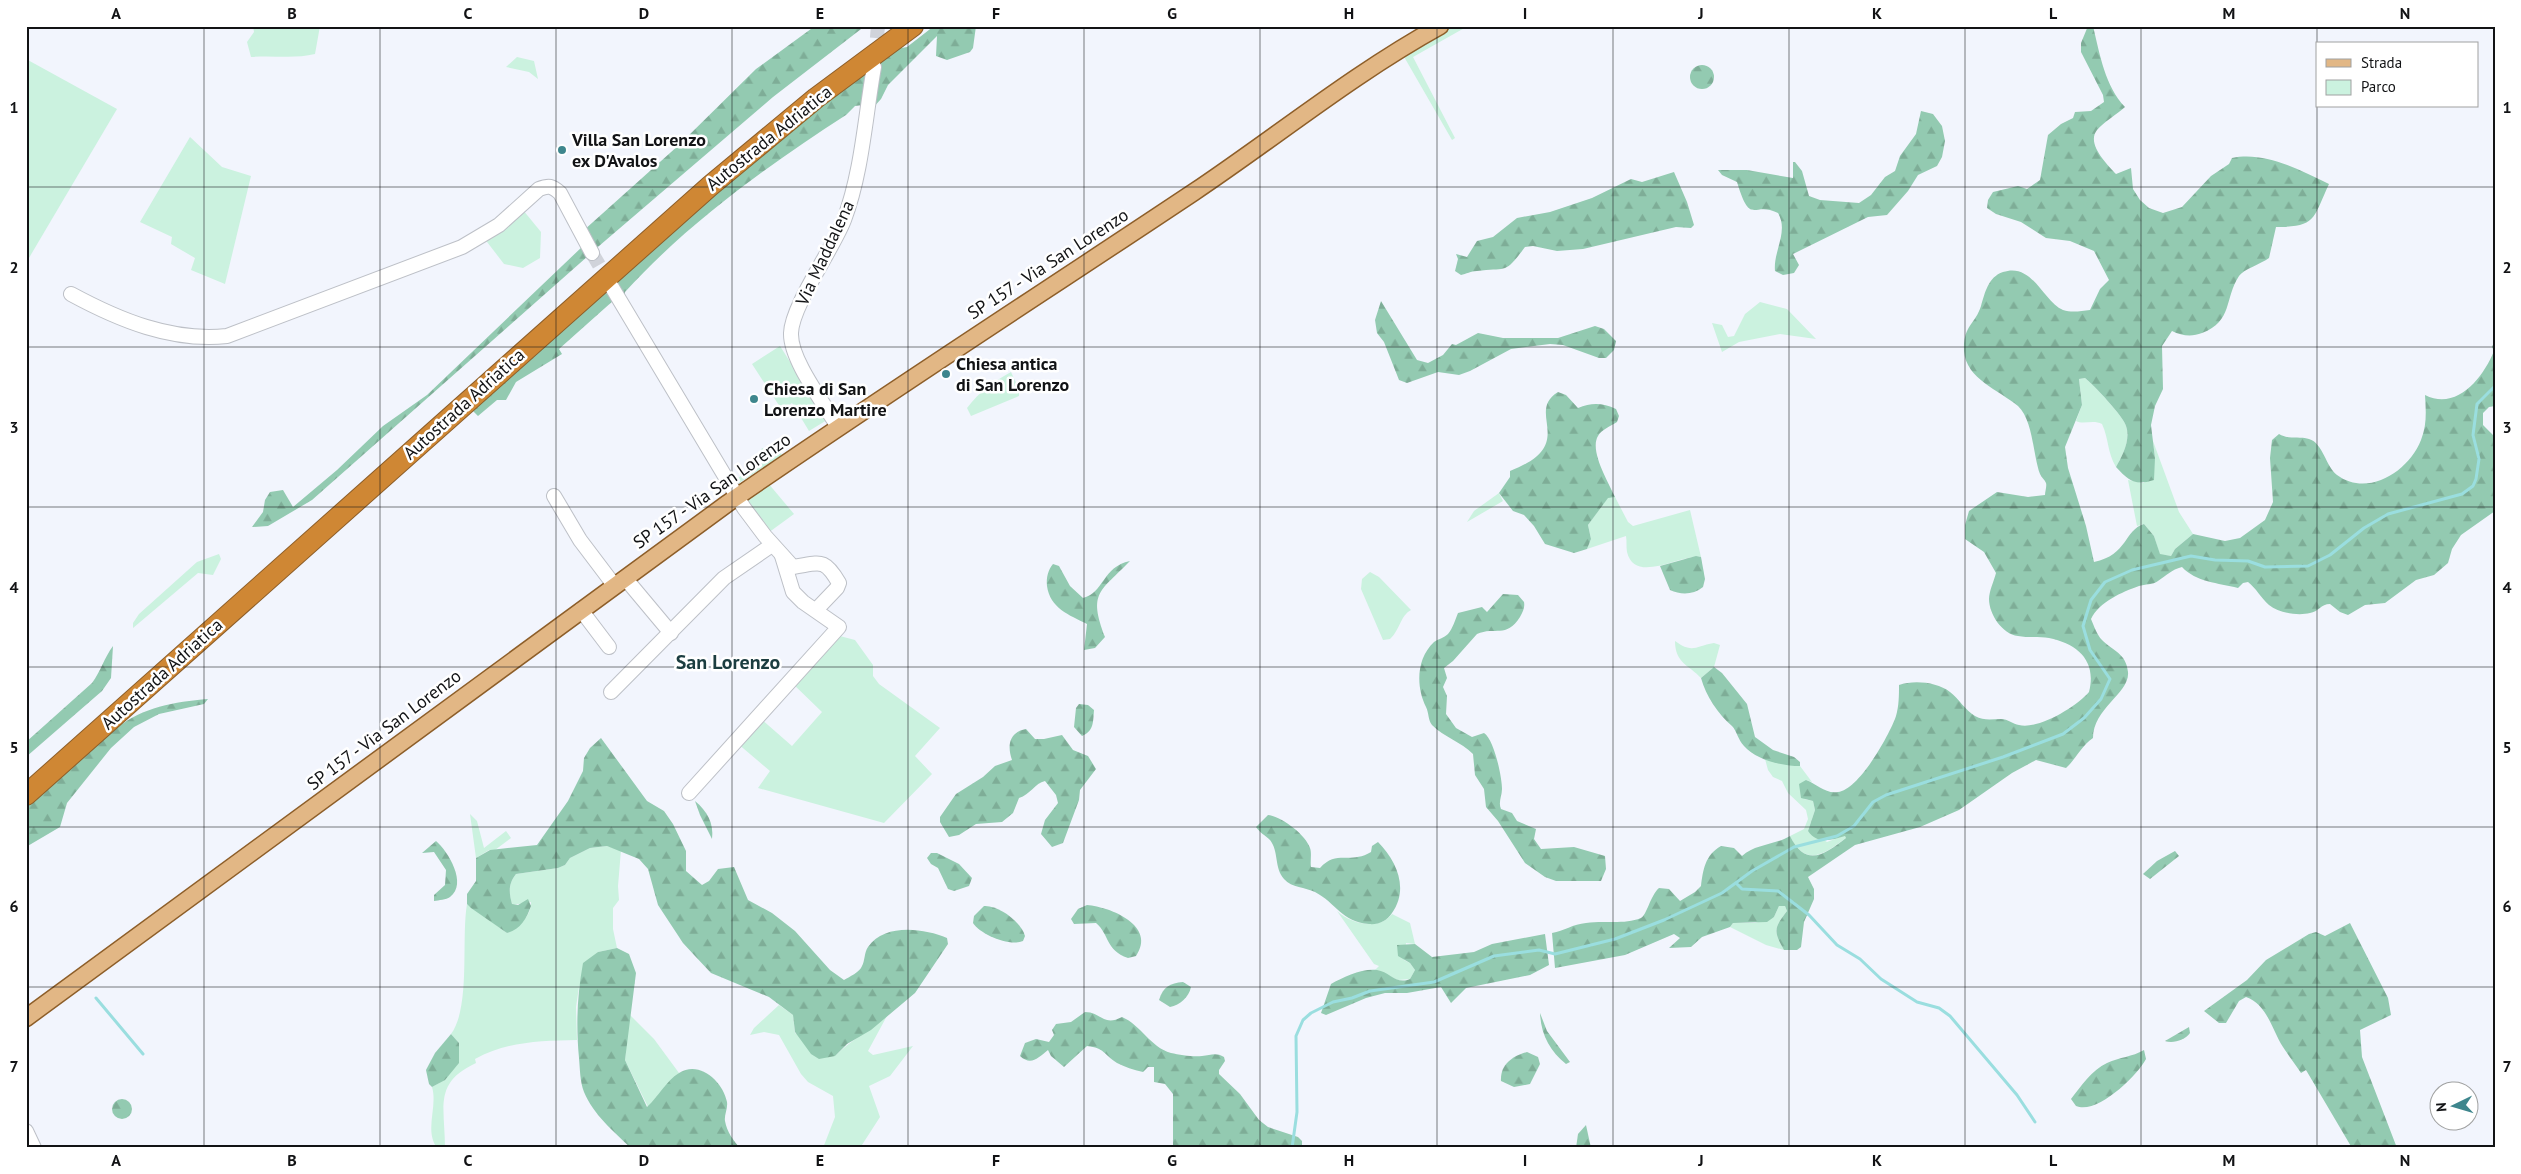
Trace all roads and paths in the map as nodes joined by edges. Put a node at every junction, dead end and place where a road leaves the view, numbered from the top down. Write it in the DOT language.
graph roads {
  1 [pos="889,26"];
  2 [pos="913,26"];
  3 [pos="1440,26"];
  4 [pos="874,67"];
  5 [pos="592,253"];
  6 [pos="610,284"];
  7 [pos="71,294"];
  8 [pos="838,427"];
  9 [pos="554,496"];
  10 [pos="737,497"];
  11 [pos="772,545"];
  12 [pos="782,556"];
  13 [pos="619,582"];
  14 [pos="581,610"];
  15 [pos="816,610"];
  16 [pos="671,633"];
  17 [pos="609,647"];
  18 [pos="611,692"];
  19 [pos="26,777"];
  20 [pos="689,793"];
  21 [pos="26,796"];
  22 [pos="26,1018"];
  23 [pos="26,1131"];
  24 [pos="34,1148"];
  1 -- 19 [label="highway, Autostrada Adriatica"];
  2 -- 21 [label="highway, Autostrada Adriatica"];
  3 -- 8 [label="main road, SP 157 - Via San Lorenzo"];
  4 -- 8 [label="street, Via Maddalena"];
  5 -- 7 [label="street"];
  6 -- 10 [label="street"];
  8 -- 10 [label="main road, SP 157 - Via San Lorenzo"];
  9 -- 13 [label="street"];
  10 -- 11 [label="street"];
  10 -- 13 [label="main road, SP 157 - Via San Lorenzo"];
  11 -- 12 [label="street"];
  11 -- 16 [label="street"];
  12 -- 15 [label="street"];
  12 -- 15 [label="street"];
  13 -- 14 [label="main road, SP 157 - Via San Lorenzo"];
  13 -- 16 [label="street"];
  14 -- 17 [label="street"];
  14 -- 22 [label="main road, SP 157 - Via San Lorenzo"];
  15 -- 20 [label="street"];
  16 -- 18 [label="street"];
  23 -- 24 [label="street"];
}
